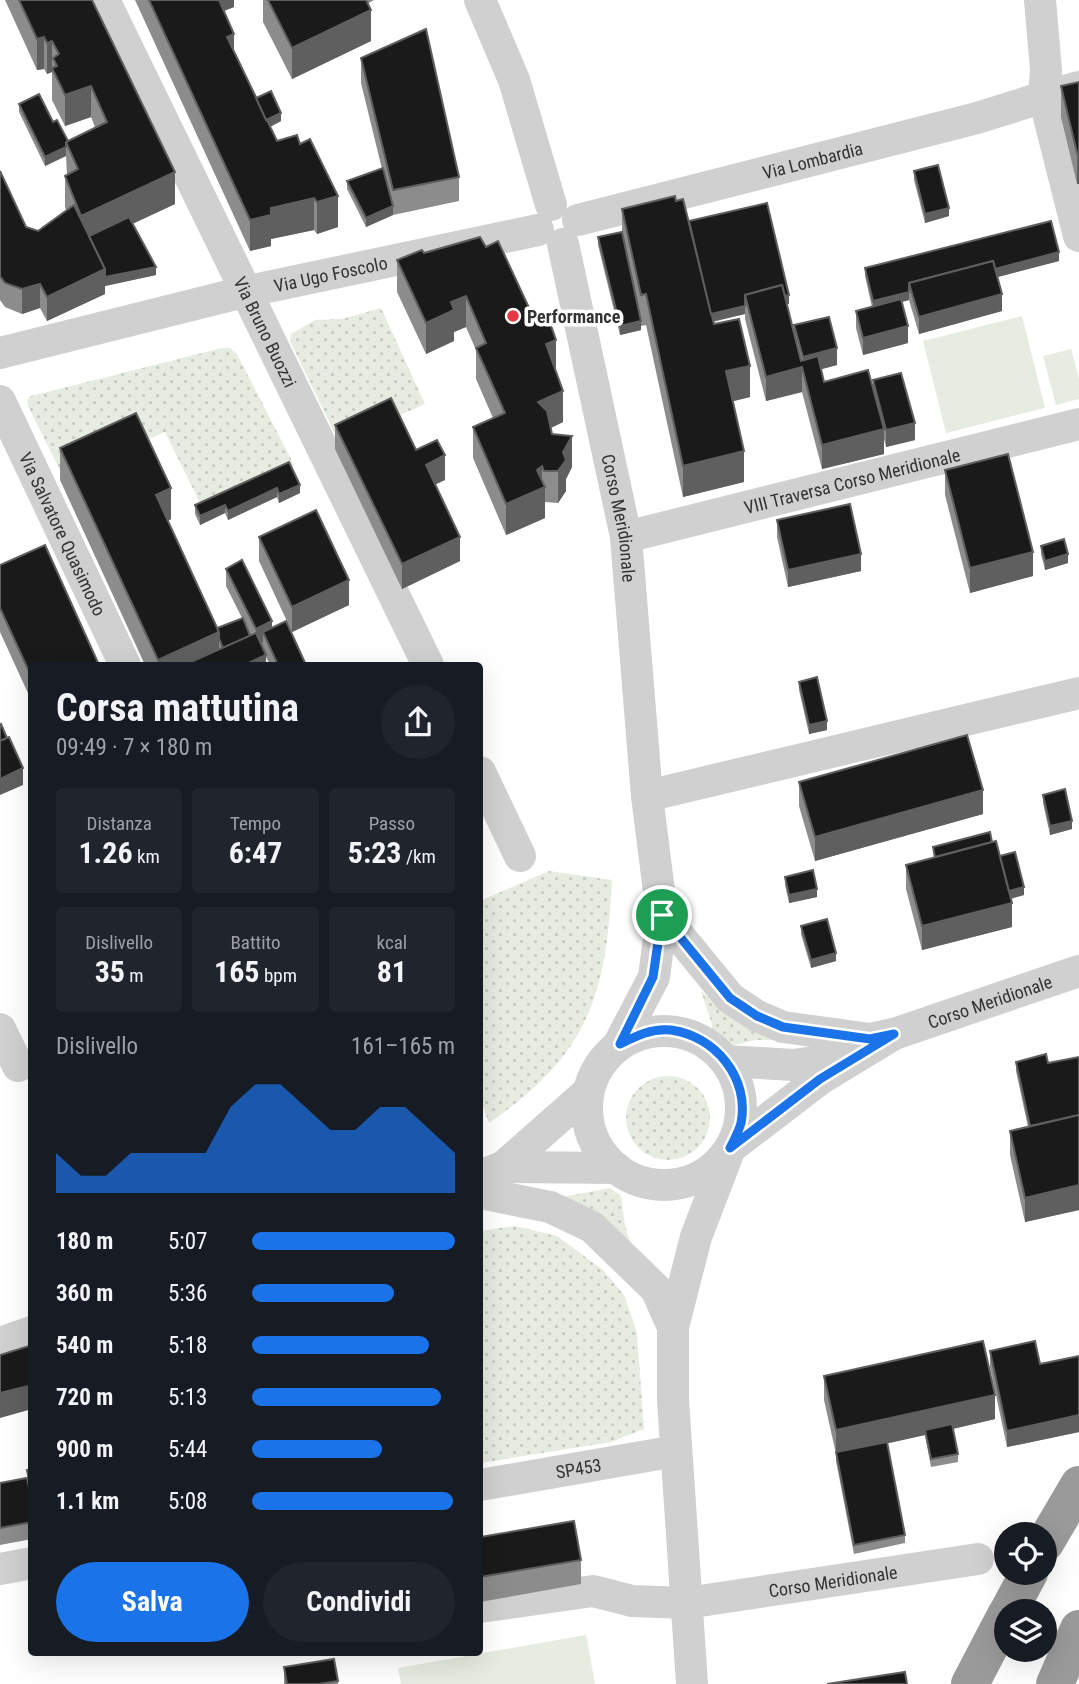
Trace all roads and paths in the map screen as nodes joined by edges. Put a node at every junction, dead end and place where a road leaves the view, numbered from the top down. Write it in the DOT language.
graph roads {
  1 [pos="104,0"];
  2 [pos="480,0"];
  3 [pos="1040,0"];
  4 [pos="1079,87"];
  5 [pos="1044,97"];
  6 [pos="557,225"];
  7 [pos="1079,236"];
  8 [pos="244,292"];
  9 [pos="0,353"];
  10 [pos="0,401"];
  11 [pos="1079,424"];
  12 [pos="626,537"];
  13 [pos="124,662"];
  14 [pos="427,662"];
  15 [pos="1079,693"];
  16 [pos="483,778"];
  17 [pos="647,796"];
  18 [pos="520,856"];
  19 [pos="662,915"];
  20 [pos="1079,971"];
  21 [pos="0,1030"];
  22 [pos="894,1034"];
  23 [pos="620,1044"];
  24 [pos="865,1054"];
  25 [pos="726,1061"];
  26 [pos="18,1066"];
  27 [pos="588,1092"];
  28 [pos="730,1148"];
  29 [pos="615,1168"];
  30 [pos="491,1172"];
  31 [pos="483,1194"];
  32 [pos="673,1327"];
  33 [pos="28,1333"];
  34 [pos="0,1343"];
  35 [pos="676,1451"];
  36 [pos="483,1485"];
  37 [pos="1079,1485"];
  38 [pos="1057,1523"];
  39 [pos="978,1559"];
  40 [pos="28,1564"];
  41 [pos="0,1569"];
  42 [pos="687,1603"];
  43 [pos="483,1607"];
  44 [pos="1079,1629"];
  45 [pos="994,1639"];
  46 [pos="692,1684"];
  47 [pos="970,1684"];
  48 [pos="1055,1684"];
  1 -- 8 [label="street, Via Bruno Buozzi"];
  2 -- 6 [label="street, Corso Meridionale"];
  3 -- 5 [label="street"];
  4 -- 5 [label="street, Via Lombardia"];
  5 -- 6 [label="street, Via Lombardia"];
  5 -- 7 [label="street"];
  6 -- 8 [label="street, Via Ugo Foscolo"];
  6 -- 12 [label="street, Corso Meridionale"];
  8 -- 9 [label="street, Via Ugo Foscolo"];
  8 -- 14 [label="street, Via Bruno Buozzi"];
  10 -- 13 [label="street, Via Salvatore Quasimodo"];
  11 -- 12 [label="street, VIII Traversa Corso Meridionale"];
  12 -- 17 [label="street, Corso Meridionale"];
  15 -- 17 [label="street"];
  16 -- 18 [label="street"];
  17 -- 19 [label="street, Corso Meridionale"];
  19 -- 22 [label="street"];
  19 -- 23 [label="street, Corso Meridionale"];
  20 -- 22 [label="street, Corso Meridionale"];
  21 -- 26 [label="street"];
  22 -- 24 [label="street, Corso Meridionale"];
  23 -- 25 [label="street"];
  23 -- 27 [label="street"];
  24 -- 25 [label="street"];
  24 -- 28 [label="street, Corso Meridionale"];
  25 -- 28 [label="street"];
  27 -- 29 [label="street"];
  27 -- 30 [label="street"];
  28 -- 29 [label="street"];
  28 -- 32 [label="street"];
  29 -- 30 [label="street"];
  31 -- 32 [label="street"];
  32 -- 35 [label="street"];
  33 -- 34 [label="street"];
  35 -- 36 [label="street, SP453"];
  35 -- 42 [label="street"];
  37 -- 38 [label="highway"];
  39 -- 42 [label="street, Corso Meridionale"];
  40 -- 41 [label="street"];
  42 -- 43 [label="street, Corso Meridionale"];
  42 -- 46 [label="street"];
  44 -- 48 [label="highway"];
  45 -- 47 [label="highway"];
}
